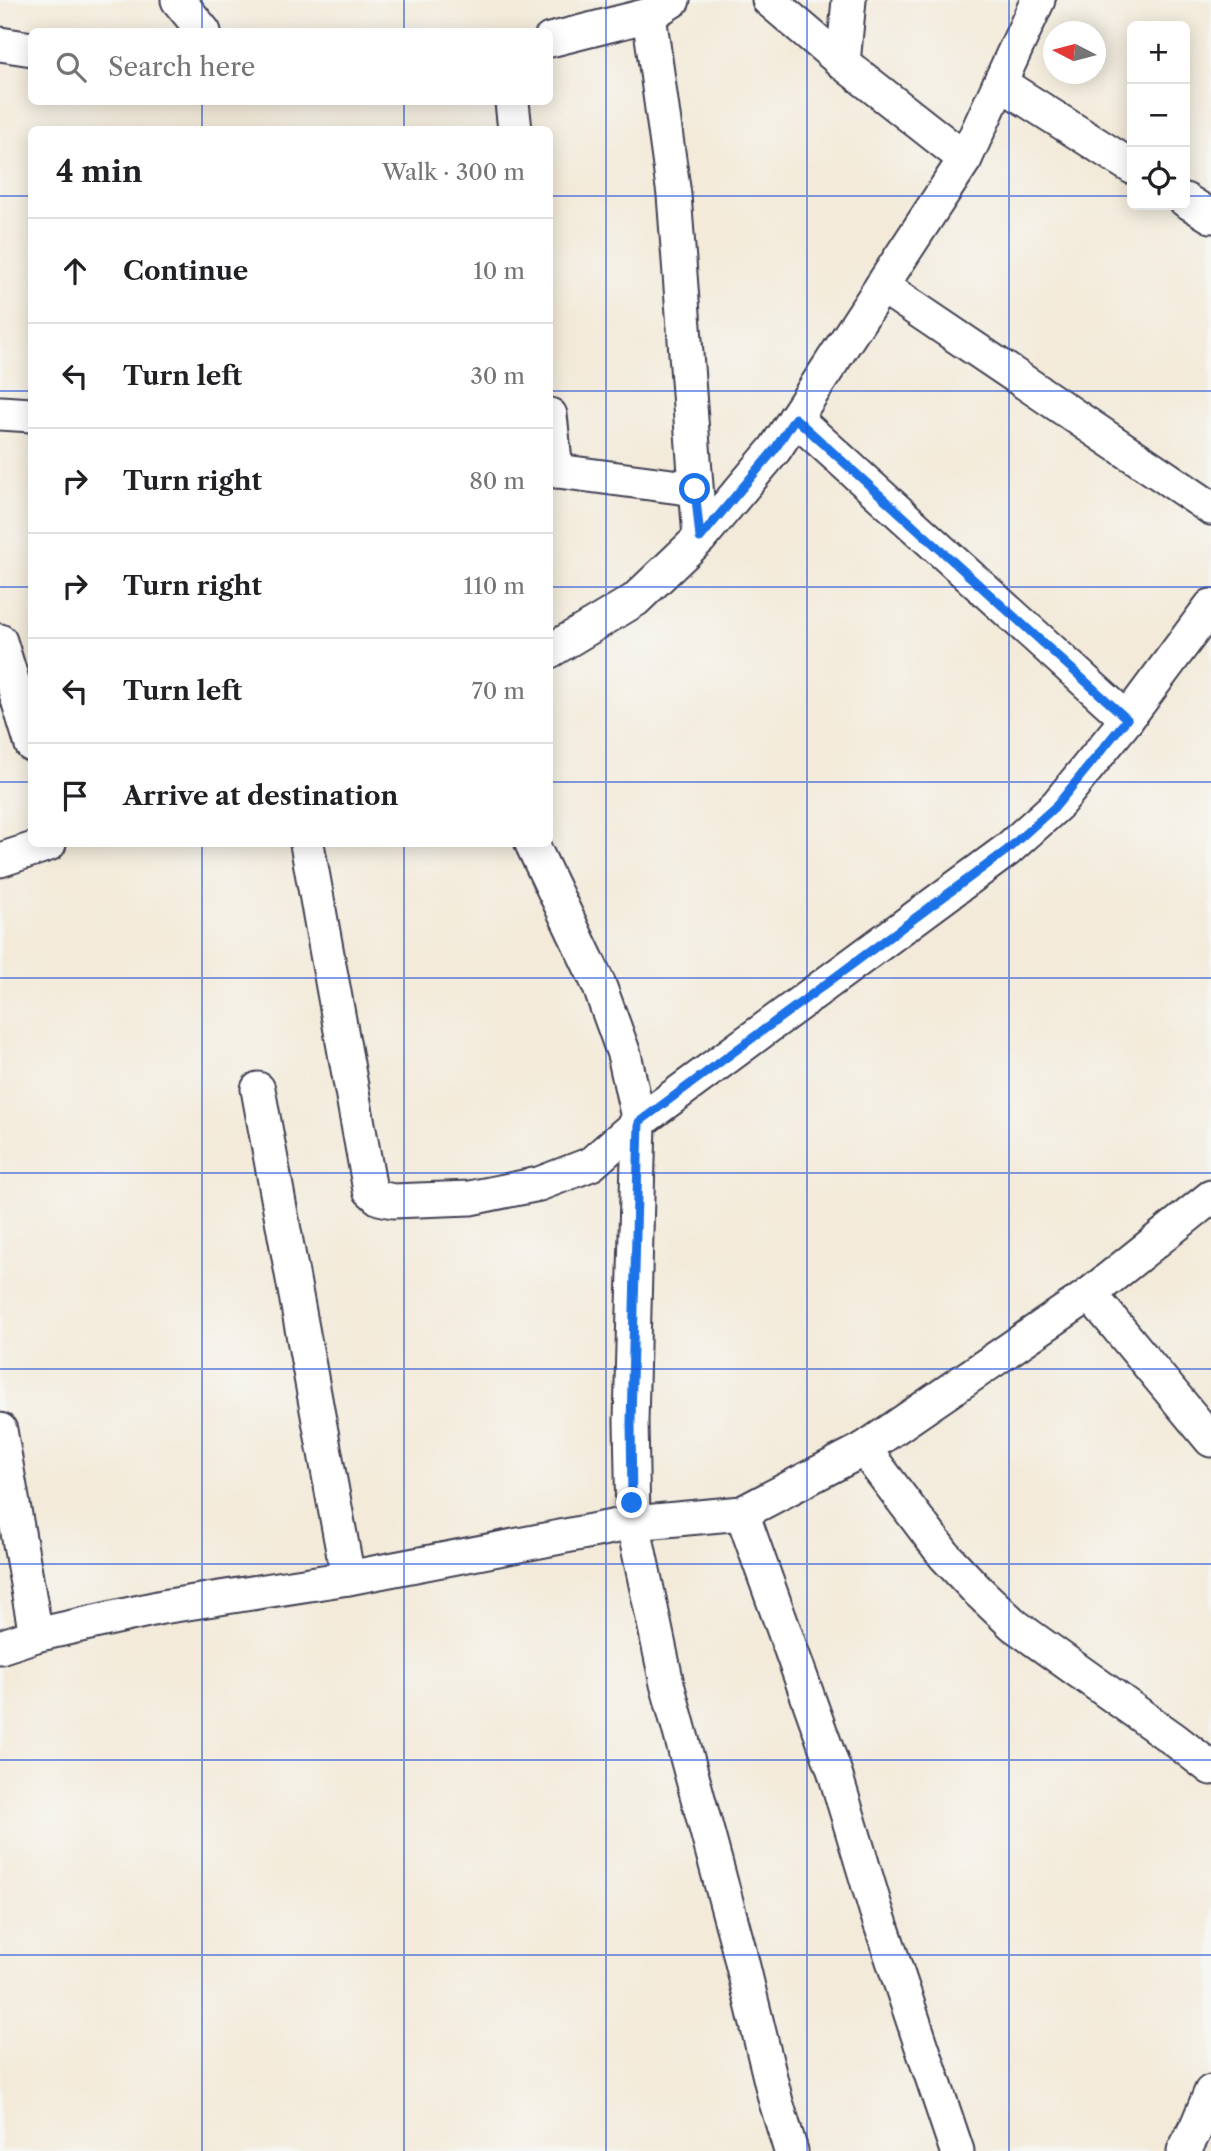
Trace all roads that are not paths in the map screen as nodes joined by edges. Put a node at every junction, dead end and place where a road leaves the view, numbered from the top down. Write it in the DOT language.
graph roads {
  1 [pos="178,0"];
  2 [pos="769,0"];
  3 [pos="849,0"];
  4 [pos="1038,0"];
  5 [pos="661,7"];
  6 [pos="201,28"];
  7 [pos="553,39"];
  8 [pos="0,44"];
  9 [pos="28,48"];
  10 [pos="843,62"];
  11 [pos="999,83"];
  12 [pos="512,105"];
  13 [pos="515,126"];
  14 [pos="965,159"];
  15 [pos="1127,164"];
  16 [pos="1190,203"];
  17 [pos="1211,216"];
  18 [pos="882,286"];
  19 [pos="0,413"];
  20 [pos="28,415"];
  21 [pos="795,418"];
  22 [pos="553,470"];
  23 [pos="695,489"];
  24 [pos="1211,508"];
  25 [pos="700,538"];
  26 [pos="1211,606"];
  27 [pos="0,641"];
  28 [pos="553,649"];
  29 [pos="1127,719"];
  30 [pos="28,732"];
  31 [pos="39,847"];
  32 [pos="308,847"];
  33 [pos="533,847"];
  34 [pos="0,860"];
  35 [pos="258,1089"];
  36 [pos="639,1122"];
  37 [pos="1211,1197"];
  38 [pos="1090,1294"];
  39 [pos="0,1430"];
  40 [pos="1211,1440"];
  41 [pos="864,1449"];
  42 [pos="742,1513"];
  43 [pos="634,1523"];
  44 [pos="348,1578"];
  45 [pos="36,1635"];
  46 [pos="0,1647"];
  47 [pos="1211,1768"];
  48 [pos="1211,2092"];
  49 [pos="791,2151"];
  50 [pos="957,2151"];
  51 [pos="1184,2151"];
  1 -- 6 [label="street"];
  2 -- 10 [label="street"];
  3 -- 10 [label="street"];
  4 -- 11 [label="street"];
  5 -- 7 [label="street"];
  5 -- 23 [label="street"];
  8 -- 9 [label="street"];
  10 -- 14 [label="street"];
  11 -- 14 [label="street"];
  11 -- 15 [label="street"];
  12 -- 13 [label="street"];
  14 -- 18 [label="street"];
  16 -- 17 [label="street"];
  18 -- 21 [label="street"];
  18 -- 24 [label="street"];
  19 -- 20 [label="street"];
  21 -- 25 [label="street"];
  21 -- 29 [label="street"];
  22 -- 23 [label="street"];
  23 -- 25 [label="street"];
  25 -- 28 [label="street"];
  26 -- 29 [label="street"];
  27 -- 30 [label="street"];
  29 -- 36 [label="street"];
  31 -- 34 [label="street"];
  32 -- 36 [label="street"];
  33 -- 36 [label="street"];
  35 -- 44 [label="street"];
  36 -- 43 [label="street"];
  37 -- 38 [label="street"];
  38 -- 40 [label="street"];
  38 -- 41 [label="street"];
  39 -- 45 [label="street"];
  41 -- 42 [label="street"];
  41 -- 47 [label="street"];
  42 -- 43 [label="street"];
  42 -- 50 [label="street"];
  43 -- 44 [label="street"];
  43 -- 49 [label="street"];
  44 -- 45 [label="street"];
  45 -- 46 [label="street"];
  48 -- 51 [label="street"];
}
